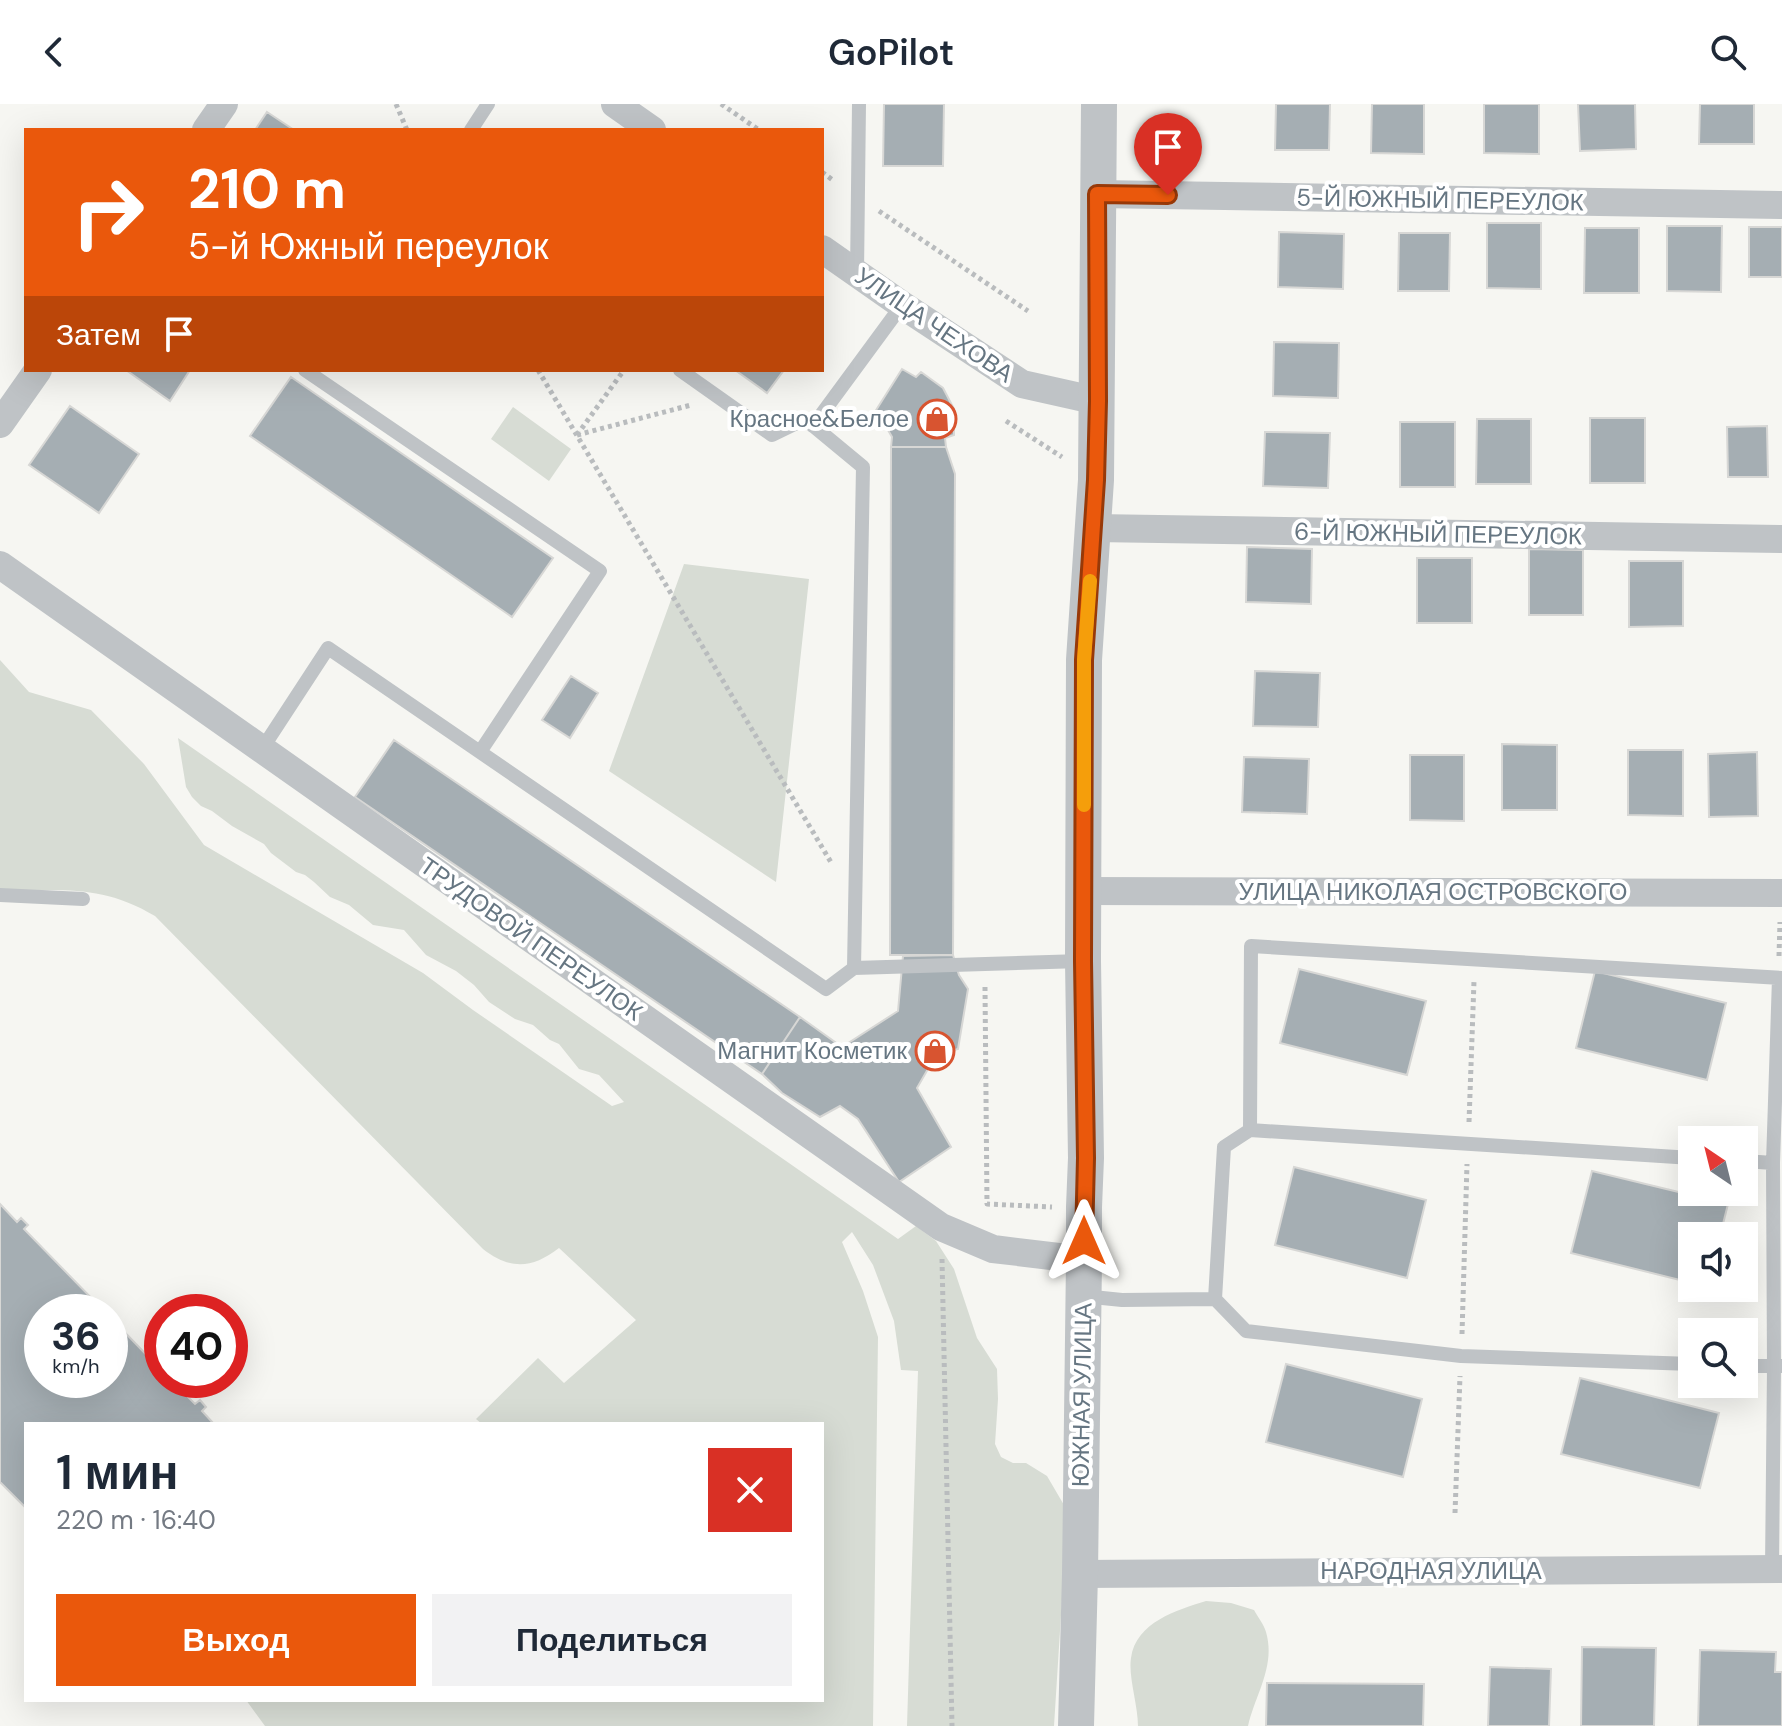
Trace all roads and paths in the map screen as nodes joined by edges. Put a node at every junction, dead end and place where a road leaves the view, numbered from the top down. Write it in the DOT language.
graph roads {
  1 [pos="224,104"];
  2 [pos="396,104"];
  3 [pos="488,104"];
  4 [pos="721,104"];
  5 [pos="859,104"];
  6 [pos="1099,104"];
  7 [pos="207,128"];
  8 [pos="406,128"];
  9 [pos="472,128"];
  10 [pos="756,128"];
  11 [pos="824,173"];
  12 [pos="1097,194"];
  13 [pos="858,196"];
  14 [pos="1782,205"];
  15 [pos="824,250"];
  16 [pos="857,274"];
  17 [pos="902,305"];
  18 [pos="1028,311"];
  19 [pos="37,372"];
  20 [pos="308,372"];
  21 [pos="539,372"];
  22 [pos="623,372"];
  23 [pos="683,372"];
  24 [pos="719,398"];
  25 [pos="1098,401"];
  26 [pos="0,424"];
  27 [pos="813,426"];
  28 [pos="577,435"];
  29 [pos="1094,528"];
  30 [pos="1782,539"];
  31 [pos="0,565"];
  32 [pos="262,749"];
  33 [pos="480,752"];
  34 [pos="1083,891"];
  35 [pos="1781,893"];
  36 [pos="0,895"];
  37 [pos="83,899"];
  38 [pos="855,903"];
  39 [pos="1475,960"];
  40 [pos="1083,961"];
  41 [pos="985,963"];
  42 [pos="854,968"];
  43 [pos="1780,978"];
  44 [pos="1250,1130"];
  45 [pos="1468,1143"];
  46 [pos="1678,1157"];
  47 [pos="1758,1162"];
  48 [pos="1773,1163"];
  49 [pos="1057,1207"];
  50 [pos="941,1227"];
  51 [pos="1084,1260"];
  52 [pos="1083,1296"];
  53 [pos="1215,1299"];
  54 [pos="1461,1356"];
  55 [pos="1678,1364"];
  56 [pos="1778,1366"];
  57 [pos="1455,1513"];
  58 [pos="1777,1569"];
  59 [pos="1080,1574"];
  60 [pos="952,1726"];
  61 [pos="1076,1726"];
  1 -- 7 [label="street"];
  2 -- 8 [label="path"];
  3 -- 9 [label="lane"];
  4 -- 10 [label="path"];
  5 -- 13 [label="lane"];
  6 -- 12 [label="street, ЮЖНАЯ УЛИЦА"];
  11 -- 13 [label="path"];
  12 -- 14 [label="street, 5-Й ЮЖНЫЙ ПЕРЕУЛОК"];
  12 -- 25 [label="street, ЮЖНАЯ УЛИЦА"];
  13 -- 16 [label="lane"];
  13 -- 18 [label="path"];
  15 -- 16 [label="street, УЛИЦА ЧЕХОВА"];
  16 -- 17 [label="street, УЛИЦА ЧЕХОВА"];
  17 -- 25 [label="street, УЛИЦА ЧЕХОВА"];
  17 -- 27 [label="lane"];
  19 -- 26 [label="street"];
  20 -- 33 [label="lane"];
  21 -- 28 [label="path"];
  22 -- 28 [label="path"];
  23 -- 24 [label="lane"];
  24 -- 27 [label="lane"];
  24 -- 28 [label="path"];
  25 -- 29 [label="street, ЮЖНАЯ УЛИЦА"];
  27 -- 38 [label="lane"];
  28 -- 38 [label="path"];
  29 -- 30 [label="street, 6-Й ЮЖНЫЙ ПЕРЕУЛОК"];
  29 -- 34 [label="street, ЮЖНАЯ УЛИЦА"];
  31 -- 32 [label="street, ТРУДОВОЙ ПЕРЕУЛОК"];
  32 -- 33 [label="lane"];
  32 -- 50 [label="street, ТРУДОВОЙ ПЕРЕУЛОК"];
  33 -- 42 [label="lane"];
  34 -- 35 [label="street, УЛИЦА НИКОЛАЯ ОСТРОВСКОГО"];
  34 -- 40 [label="street, ЮЖНАЯ УЛИЦА"];
  35 -- 43 [label="path"];
  36 -- 37 [label="lane"];
  38 -- 42 [label="lane"];
  39 -- 43 [label="lane"];
  39 -- 44 [label="lane"];
  39 -- 45 [label="path"];
  40 -- 41 [label="lane"];
  40 -- 51 [label="street, ЮЖНАЯ УЛИЦА"];
  41 -- 42 [label="lane"];
  41 -- 49 [label="path"];
  43 -- 48 [label="lane"];
  44 -- 45 [label="lane"];
  44 -- 53 [label="lane"];
  45 -- 46 [label="lane"];
  45 -- 54 [label="path"];
  47 -- 48 [label="lane"];
  48 -- 56 [label="lane"];
  50 -- 51 [label="street, ТРУДОВОЙ ПЕРЕУЛОК"];
  50 -- 60 [label="path"];
  51 -- 52 [label="street, ЮЖНАЯ УЛИЦА"];
  52 -- 53 [label="lane"];
  52 -- 59 [label="street, ЮЖНАЯ УЛИЦА"];
  53 -- 54 [label="lane"];
  54 -- 55 [label="lane"];
  54 -- 57 [label="path"];
  56 -- 58 [label="lane"];
  58 -- 59 [label="street, НАРОДНАЯ УЛИЦА"];
  59 -- 61 [label="street, ЮЖНАЯ УЛИЦА"];
}
